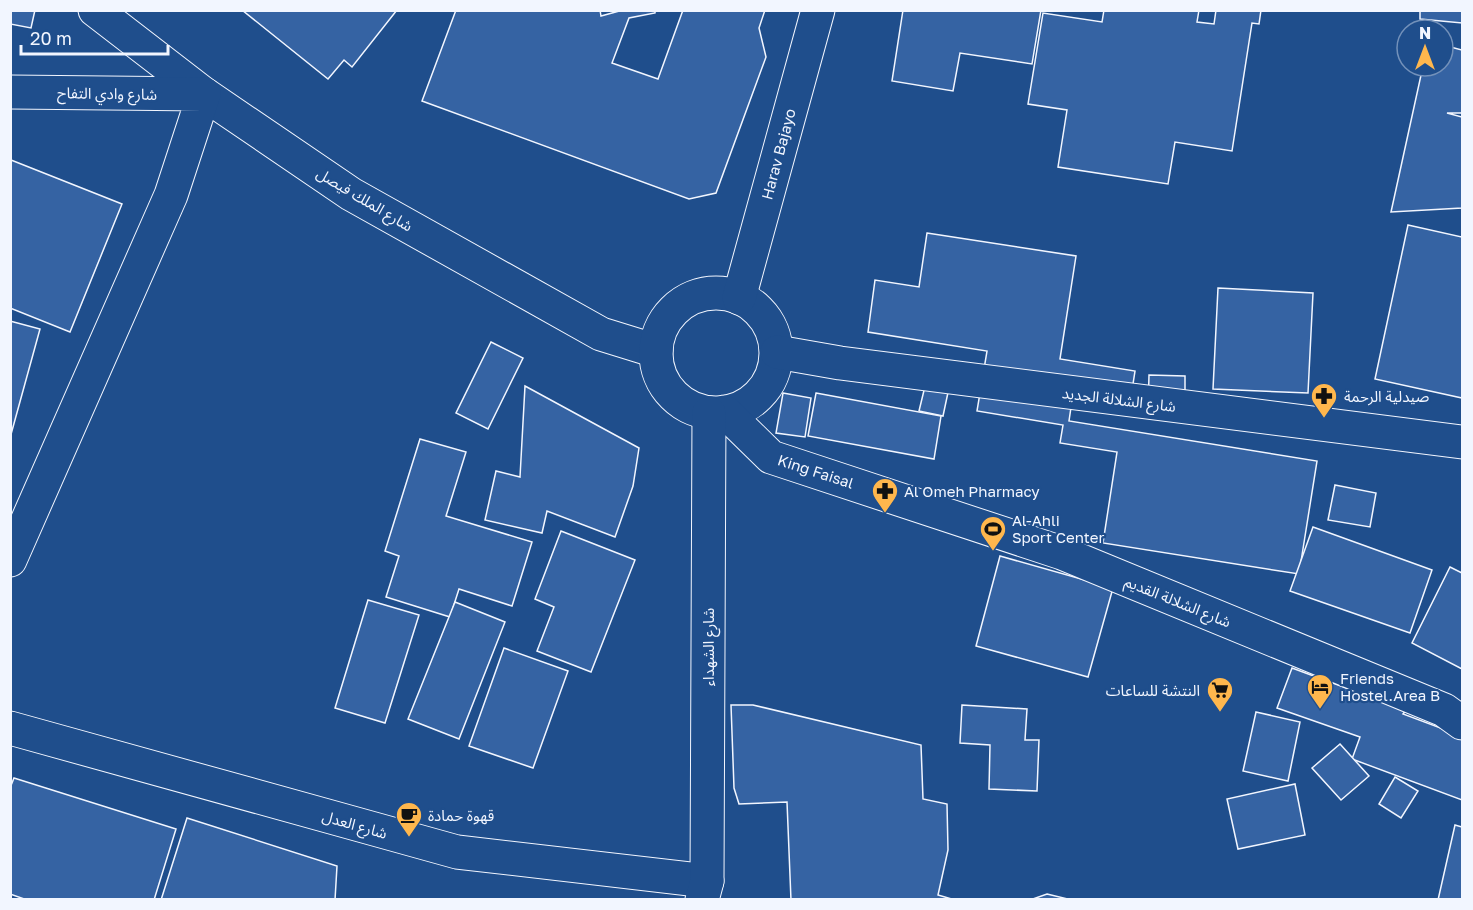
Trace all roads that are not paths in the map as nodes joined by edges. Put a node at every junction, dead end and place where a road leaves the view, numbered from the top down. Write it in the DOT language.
graph roads {
  1 [pos="95,10"];
  2 [pos="818,10"];
  3 [pos="10,92"];
  4 [pos="204,94"];
  5 [pos="739,298"];
  6 [pos="656,351"];
  7 [pos="777,352"];
  8 [pos="717,413"];
  9 [pos="1462,442"];
  10 [pos="887,494"];
  11 [pos="10,560"];
  12 [pos="1462,723"];
  13 [pos="10,728"];
  14 [pos="708,894"];
  1 -- 4 [label="street, شارع الملك فيصل"];
  2 -- 5 [label="street, Harav Bajayo"];
  3 -- 4 [label="street, شارع وادي التفاح"];
  4 -- 6 [label="street, شارع الملك فيصل"];
  4 -- 11 [label="street"];
  5 -- 6 [label="street"];
  5 -- 7 [label="street"];
  6 -- 8 [label="street"];
  7 -- 8 [label="street"];
  7 -- 9 [label="street, شارع الشلالة الجديد"];
  8 -- 10 [label="street, King Faisal"];
  8 -- 14 [label="street, شارع الشهداء"];
  10 -- 12 [label="street, شارع الشلالة القديم"];
  13 -- 14 [label="street, شارع العدل"];
}
